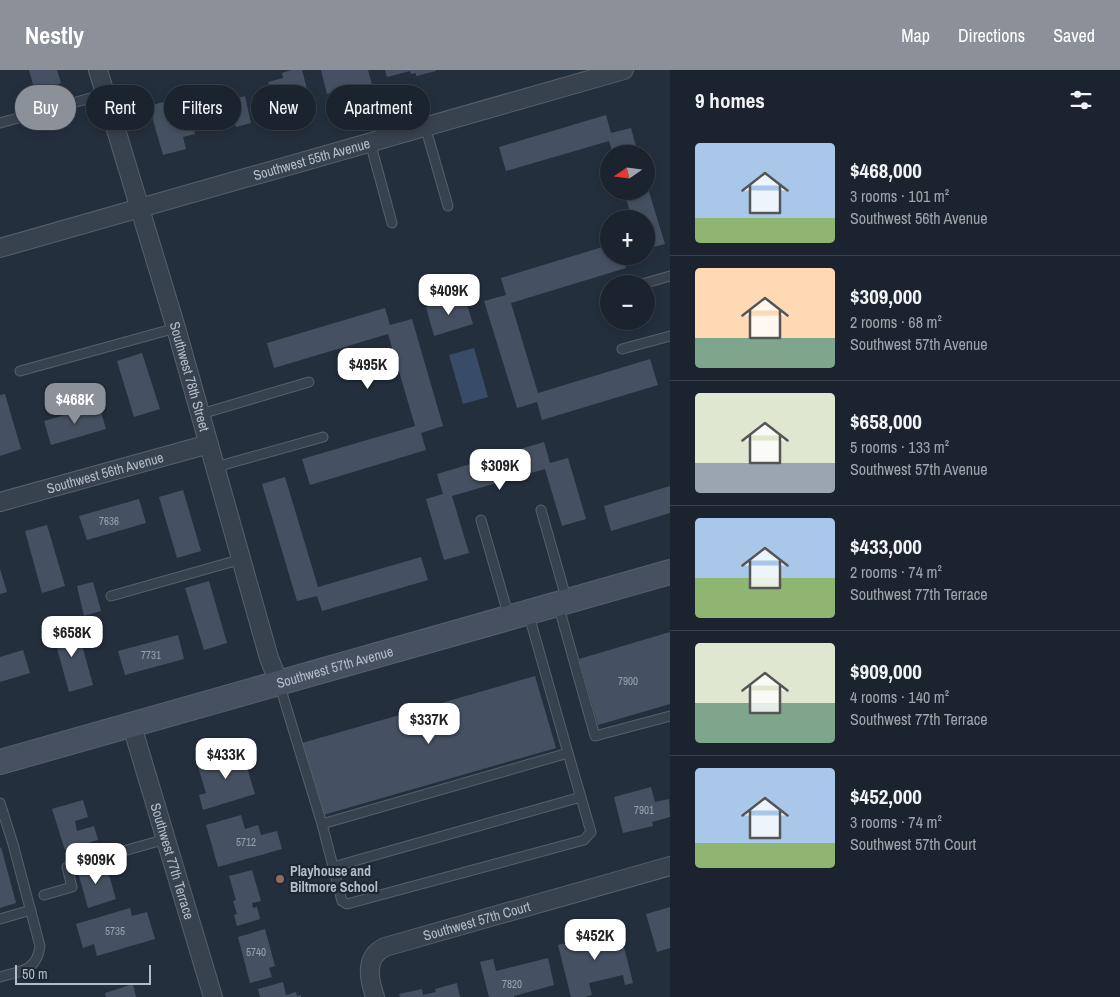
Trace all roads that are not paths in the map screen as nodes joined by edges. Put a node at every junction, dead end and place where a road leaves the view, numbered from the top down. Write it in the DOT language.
graph roads {
  1 [pos="98,70"];
  2 [pos="624,70"];
  3 [pos="102,85"];
  4 [pos="86,99"];
  5 [pos="0,123"];
  6 [pos="430,125"];
  7 [pos="116,130"];
  8 [pos="411,130"];
  9 [pos="426,130"];
  10 [pos="370,142"];
  11 [pos="448,206"];
  12 [pos="139,208"];
  13 [pos="392,223"];
  14 [pos="0,248"];
  15 [pos="670,276"];
  16 [pos="655,280"];
  17 [pos="176,328"];
  18 [pos="670,336"];
  19 [pos="622,349"];
  20 [pos="20,371"];
  21 [pos="309,382"];
  22 [pos="201,414"];
  23 [pos="323,437"];
  24 [pos="209,444"];
  25 [pos="216,468"];
  26 [pos="0,502"];
  27 [pos="541,510"];
  28 [pos="481,520"];
  29 [pos="242,559"];
  30 [pos="670,572"];
  31 [pos="111,596"];
  32 [pos="563,602"];
  33 [pos="519,615"];
  34 [pos="279,683"];
  35 [pos="670,716"];
  36 [pos="132,726"];
  37 [pos="568,753"];
  38 [pos="0,762"];
  39 [pos="581,797"];
  40 [pos="0,803"];
  41 [pos="322,824"];
  42 [pos="166,839"];
  43 [pos="670,866"];
  44 [pos="333,867"];
  45 [pos="44,895"];
  46 [pos="31,910"];
  47 [pos="0,919"];
  48 [pos="0,977"];
  49 [pos="213,997"];
  50 [pos="375,997"];
  1 -- 3 [label="street, Southwest 78th Street"];
  2 -- 6 [label="street, Southwest 55th Avenue"];
  4 -- 5 [label="lane"];
  7 -- 12 [label="street, Southwest 78th Street"];
  8 -- 10 [label="street, Southwest 55th Avenue"];
  9 -- 11 [label="lane"];
  10 -- 12 [label="street, Southwest 55th Avenue"];
  10 -- 13 [label="lane"];
  12 -- 14 [label="street, Southwest 55th Avenue"];
  12 -- 17 [label="street, Southwest 78th Street"];
  15 -- 16 [label="lane"];
  17 -- 20 [label="lane"];
  17 -- 22 [label="street, Southwest 78th Street"];
  18 -- 19 [label="lane"];
  21 -- 22 [label="lane"];
  22 -- 24 [label="street, Southwest 78th Street"];
  23 -- 25 [label="lane"];
  24 -- 25 [label="street, Southwest 78th Street"];
  24 -- 26 [label="street, Southwest 56th Avenue"];
  25 -- 29 [label="street, Southwest 78th Street"];
  27 -- 32 [label="lane"];
  28 -- 33 [label="lane"];
  29 -- 31 [label="lane"];
  29 -- 34 [label="street, Southwest 78th Street"];
  30 -- 32 [label="main road, Southwest 57th Avenue"];
  32 -- 33 [label="main road, Southwest 57th Avenue"];
  32 -- 35 [label="lane"];
  33 -- 34 [label="main road, Southwest 57th Avenue"];
  33 -- 37 [label="lane"];
  34 -- 36 [label="main road, Southwest 57th Avenue"];
  34 -- 41 [label="lane"];
  36 -- 38 [label="main road, Southwest 57th Avenue"];
  36 -- 42 [label="street, Southwest 77th Terrace"];
  37 -- 39 [label="lane"];
  37 -- 41 [label="lane"];
  39 -- 44 [label="lane"];
  39 -- 44 [label="lane"];
  40 -- 46 [label="lane"];
  41 -- 44 [label="lane"];
  42 -- 45 [label="lane"];
  42 -- 49 [label="street, Southwest 77th Terrace"];
  43 -- 50 [label="street, Southwest 57th Court"];
  46 -- 47 [label="lane"];
  46 -- 48 [label="lane"];
}
